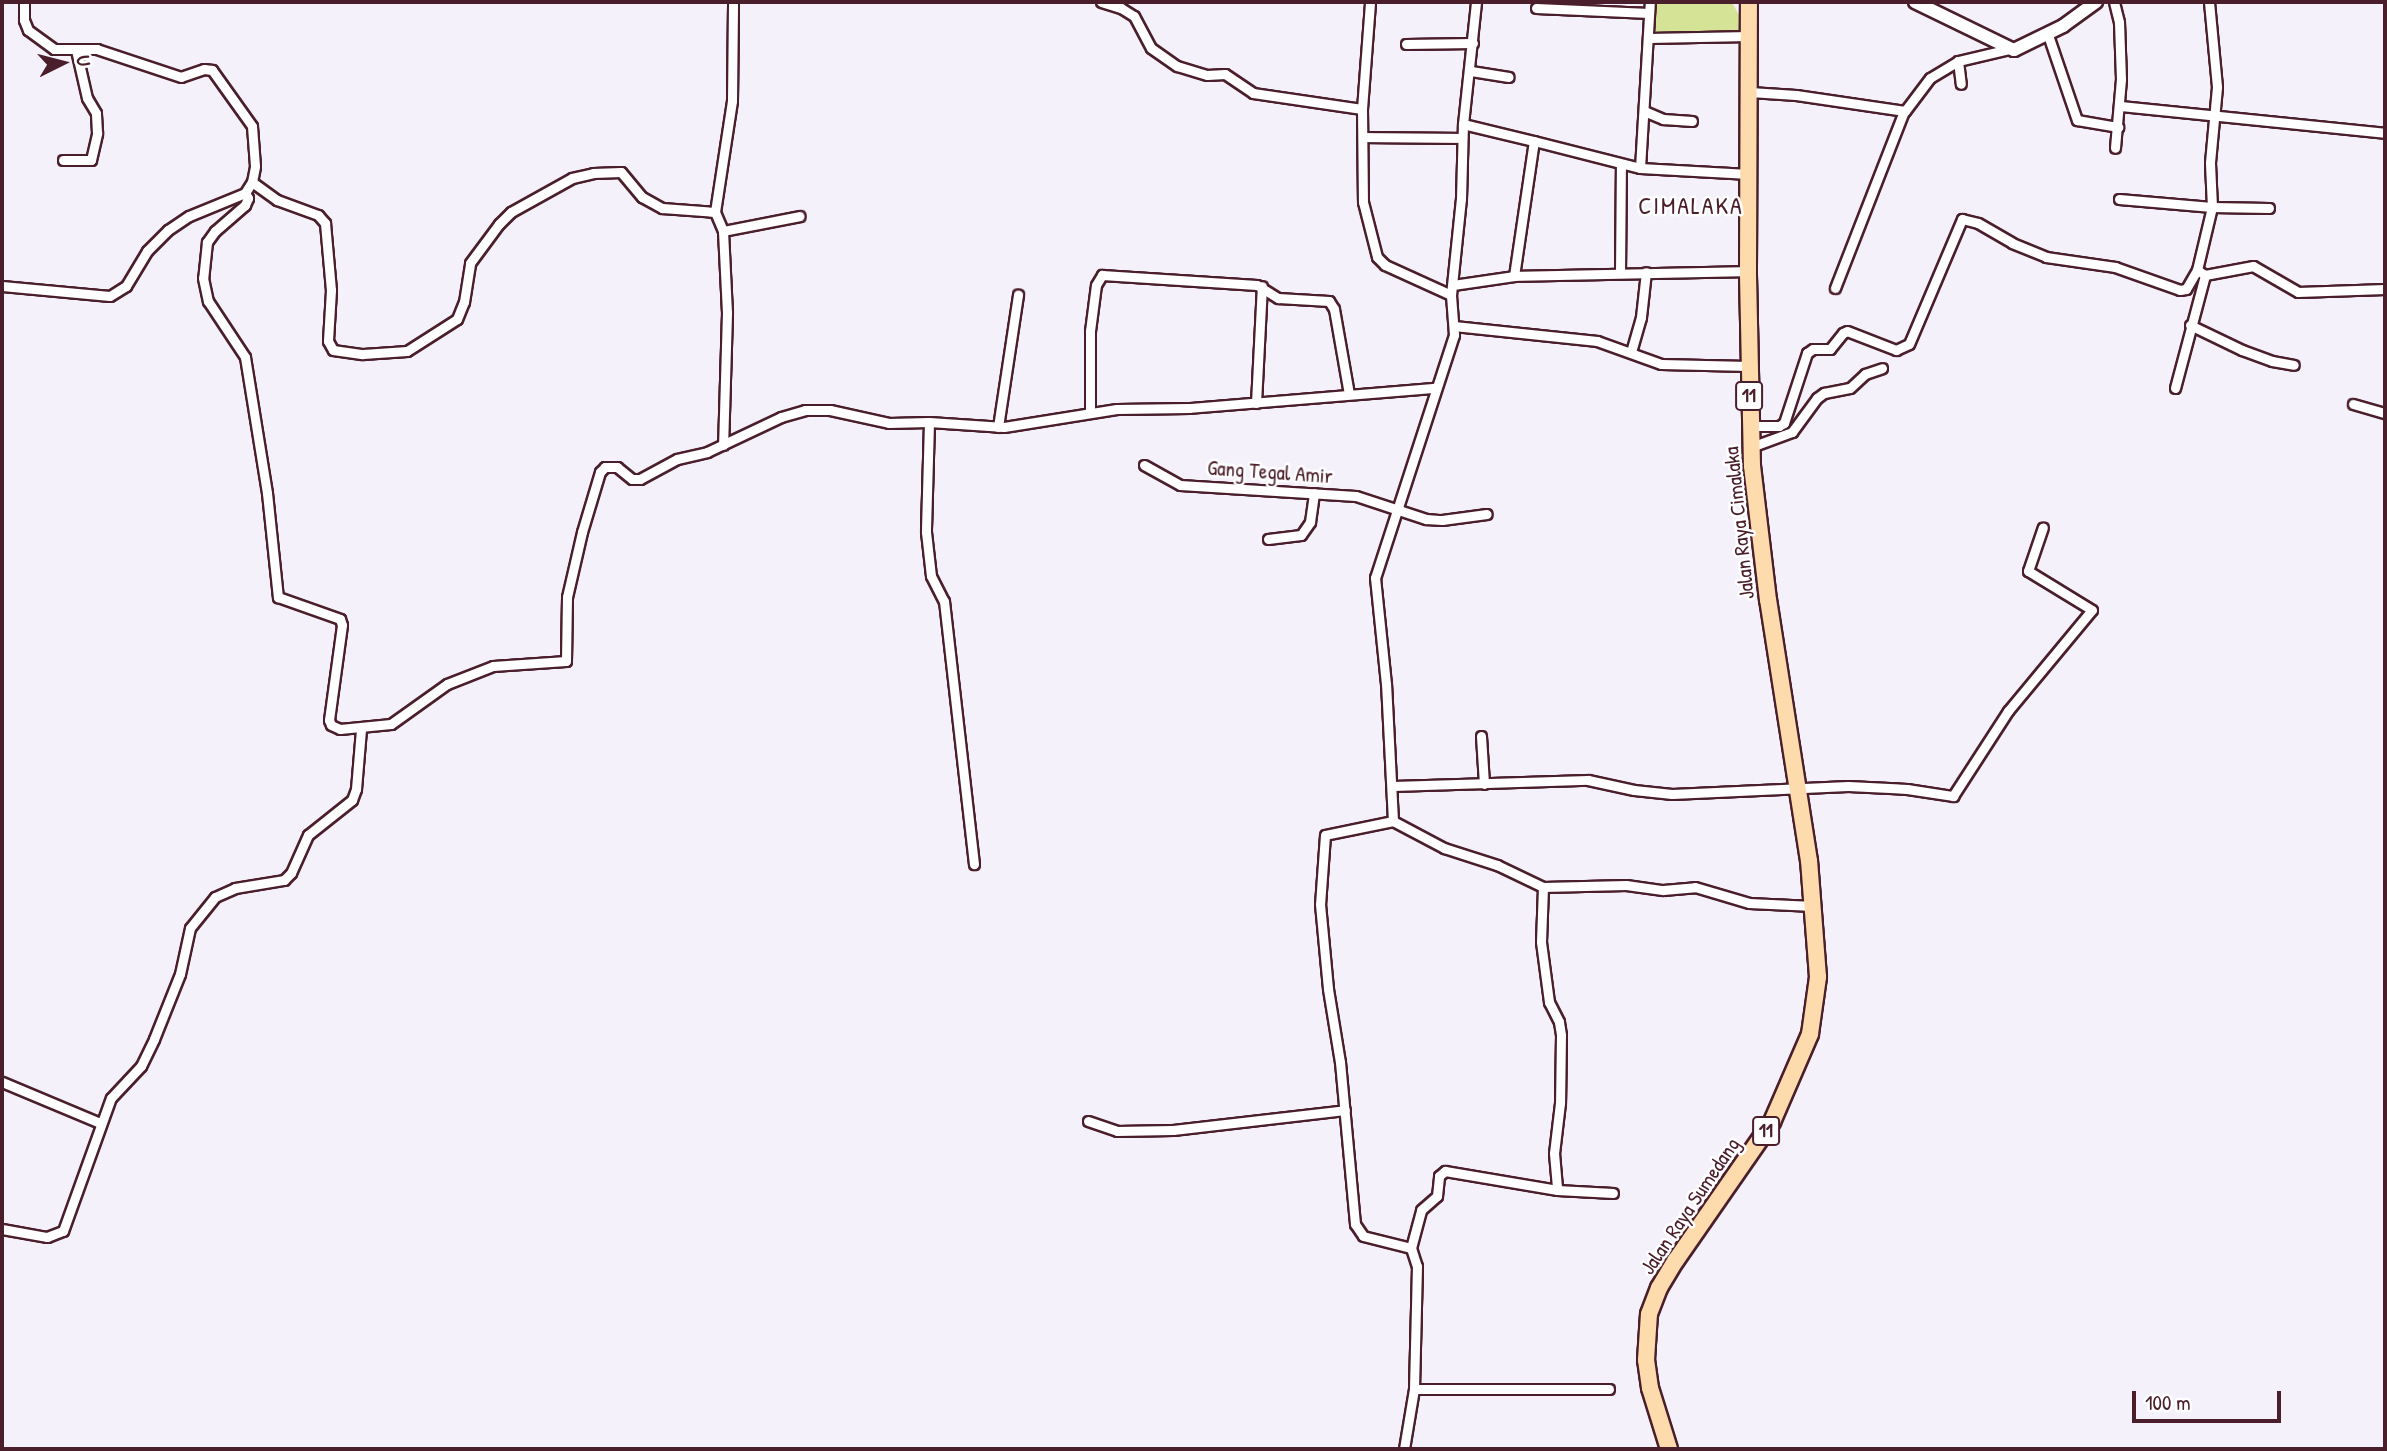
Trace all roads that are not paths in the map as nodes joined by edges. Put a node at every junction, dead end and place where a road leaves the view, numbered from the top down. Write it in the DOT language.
graph roads {
  1 [pos="24,2"];
  2 [pos="733,2"];
  3 [pos="1101,2"];
  4 [pos="1370,2"];
  5 [pos="1476,2"];
  6 [pos="1650,2"];
  7 [pos="1749,2"];
  8 [pos="1915,2"];
  9 [pos="2096,2"];
  10 [pos="2115,2"];
  11 [pos="2209,2"];
  12 [pos="1536,8"];
  13 [pos="1649,13"];
  14 [pos="2048,35"];
  15 [pos="1750,36"];
  16 [pos="1648,38"];
  17 [pos="1473,43"];
  18 [pos="1406,44"];
  19 [pos="2004,46"];
  20 [pos="76,50"];
  21 [pos="1958,61"];
  22 [pos="1471,71"];
  23 [pos="1509,77"];
  24 [pos="1961,84"];
  25 [pos="1750,92"];
  26 [pos="2120,106"];
  27 [pos="1362,109"];
  28 [pos="1902,110"];
  29 [pos="1644,111"];
  30 [pos="2216,114"];
  31 [pos="1692,121"];
  32 [pos="1463,124"];
  33 [pos="2118,127"];
  34 [pos="2385,133"];
  35 [pos="1363,136"];
  36 [pos="1462,138"];
  37 [pos="1534,141"];
  38 [pos="2115,148"];
  39 [pos="63,160"];
  40 [pos="1621,164"];
  41 [pos="1640,168"];
  42 [pos="1749,174"];
  43 [pos="252,182"];
  44 [pos="245,193"];
  45 [pos="2119,199"];
  46 [pos="2212,207"];
  47 [pos="2269,208"];
  48 [pos="715,212"];
  49 [pos="800,216"];
  50 [pos="723,231"];
  51 [pos="1748,271"];
  52 [pos="1646,272"];
  53 [pos="2201,272"];
  54 [pos="1620,273"];
  55 [pos="1514,276"];
  56 [pos="1453,285"];
  57 [pos="2,286"];
  58 [pos="1262,286"];
  59 [pos="1835,288"];
  60 [pos="2385,289"];
  61 [pos="1018,295"];
  62 [pos="1451,295"];
  63 [pos="2190,325"];
  64 [pos="1454,326"];
  65 [pos="1631,352"];
  66 [pos="2294,365"];
  67 [pos="1749,366"];
  68 [pos="1882,368"];
  69 [pos="1434,388"];
  70 [pos="2175,388"];
  71 [pos="1349,394"];
  72 [pos="1256,403"];
  73 [pos="2353,404"];
  74 [pos="1090,413"];
  75 [pos="2385,413"];
  76 [pos="929,422"];
  77 [pos="1750,426"];
  78 [pos="998,427"];
  79 [pos="723,445"];
  80 [pos="1751,447"];
  81 [pos="1144,466"];
  82 [pos="1314,493"];
  83 [pos="1396,510"];
  84 [pos="1487,514"];
  85 [pos="2043,527"];
  86 [pos="1268,539"];
  87 [pos="361,729"];
  88 [pos="1481,736"];
  89 [pos="1483,784"];
  90 [pos="1393,786"];
  91 [pos="1797,786"];
  92 [pos="1393,821"];
  93 [pos="974,864"];
  94 [pos="1543,887"];
  95 [pos="1813,906"];
  96 [pos="2,1082"];
  97 [pos="1345,1110"];
  98 [pos="1088,1121"];
  99 [pos="100,1123"];
  100 [pos="1558,1190"];
  101 [pos="1613,1193"];
  102 [pos="2,1229"];
  103 [pos="1411,1248"];
  104 [pos="1414,1389"];
  105 [pos="1609,1389"];
  106 [pos="1404,1449"];
  107 [pos="1669,1449"];
  1 -- 20 [label="street"];
  2 -- 48 [label="street"];
  3 -- 27 [label="street"];
  4 -- 27 [label="street"];
  5 -- 17 [label="street"];
  6 -- 13 [label="street"];
  7 -- 15 [label="highway, Jalan Raya Cimalaka / 11"];
  8 -- 19 [label="street"];
  9 -- 14 [label="street"];
  10 -- 26 [label="street"];
  11 -- 30 [label="street"];
  12 -- 13 [label="street"];
  13 -- 16 [label="street"];
  14 -- 19 [label="street"];
  14 -- 33 [label="street"];
  15 -- 16 [label="street"];
  15 -- 25 [label="highway, Jalan Raya Cimalaka / 11"];
  16 -- 29 [label="street"];
  17 -- 18 [label="street"];
  17 -- 22 [label="street"];
  19 -- 21 [label="street"];
  20 -- 39 [label="street"];
  20 -- 43 [label="street"];
  21 -- 24 [label="street"];
  21 -- 28 [label="street"];
  22 -- 23 [label="street"];
  22 -- 32 [label="street"];
  25 -- 28 [label="street"];
  25 -- 42 [label="highway, Jalan Raya Cimalaka / 11"];
  26 -- 30 [label="street"];
  26 -- 33 [label="street"];
  27 -- 35 [label="street"];
  28 -- 59 [label="street"];
  29 -- 31 [label="street"];
  29 -- 41 [label="street"];
  30 -- 34 [label="street"];
  30 -- 46 [label="street"];
  32 -- 36 [label="street"];
  32 -- 37 [label="street"];
  33 -- 38 [label="street"];
  35 -- 36 [label="street"];
  35 -- 62 [label="street"];
  36 -- 56 [label="street"];
  37 -- 40 [label="street"];
  37 -- 55 [label="street"];
  40 -- 41 [label="street"];
  40 -- 54 [label="street"];
  41 -- 42 [label="street"];
  42 -- 51 [label="highway, Jalan Raya Cimalaka / 11"];
  43 -- 44 [label="street"];
  43 -- 48 [label="street"];
  44 -- 57 [label="street"];
  44 -- 87 [label="street"];
  45 -- 46 [label="street"];
  46 -- 47 [label="street"];
  46 -- 53 [label="street"];
  48 -- 50 [label="street"];
  49 -- 50 [label="street"];
  50 -- 79 [label="street"];
  51 -- 52 [label="street"];
  51 -- 67 [label="highway, Jalan Raya Cimalaka / 11"];
  52 -- 54 [label="street"];
  52 -- 65 [label="street"];
  53 -- 60 [label="street"];
  53 -- 63 [label="street"];
  53 -- 77 [label="street"];
  54 -- 55 [label="street"];
  55 -- 56 [label="street"];
  56 -- 62 [label="street"];
  58 -- 71 [label="street"];
  58 -- 72 [label="street"];
  58 -- 74 [label="street"];
  61 -- 78 [label="street"];
  62 -- 64 [label="street"];
  63 -- 66 [label="street"];
  63 -- 70 [label="street"];
  64 -- 65 [label="street"];
  64 -- 69 [label="street"];
  65 -- 67 [label="street"];
  67 -- 77 [label="highway, Jalan Raya Cimalaka / 11"];
  68 -- 80 [label="street"];
  69 -- 71 [label="street"];
  69 -- 83 [label="street"];
  71 -- 72 [label="street"];
  72 -- 74 [label="street"];
  73 -- 75 [label="street"];
  74 -- 78 [label="street"];
  76 -- 78 [label="street"];
  76 -- 79 [label="street"];
  76 -- 93 [label="street"];
  77 -- 80 [label="highway, Jalan Raya Cimalaka / 11"];
  79 -- 87 [label="street"];
  80 -- 91 [label="highway, Jalan Raya Cimalaka / 11"];
  81 -- 82 [label="street, Gang Tegal Amir"];
  82 -- 83 [label="street, Gang Tegal Amir"];
  82 -- 86 [label="street"];
  83 -- 84 [label="street, Gang Tegal Amir"];
  83 -- 90 [label="street"];
  85 -- 91 [label="street"];
  87 -- 99 [label="street"];
  88 -- 89 [label="street"];
  89 -- 90 [label="street"];
  89 -- 91 [label="street"];
  90 -- 92 [label="street"];
  91 -- 95 [label="highway, Jalan Raya Sumedang / 11"];
  92 -- 94 [label="street"];
  92 -- 97 [label="street"];
  94 -- 95 [label="street"];
  94 -- 100 [label="street"];
  95 -- 107 [label="highway, Jalan Raya Sumedang / 11"];
  96 -- 99 [label="street"];
  97 -- 98 [label="street"];
  97 -- 103 [label="street"];
  99 -- 102 [label="street"];
  100 -- 101 [label="street"];
  100 -- 103 [label="street"];
  103 -- 104 [label="street"];
  104 -- 105 [label="street"];
  104 -- 106 [label="street"];
}
